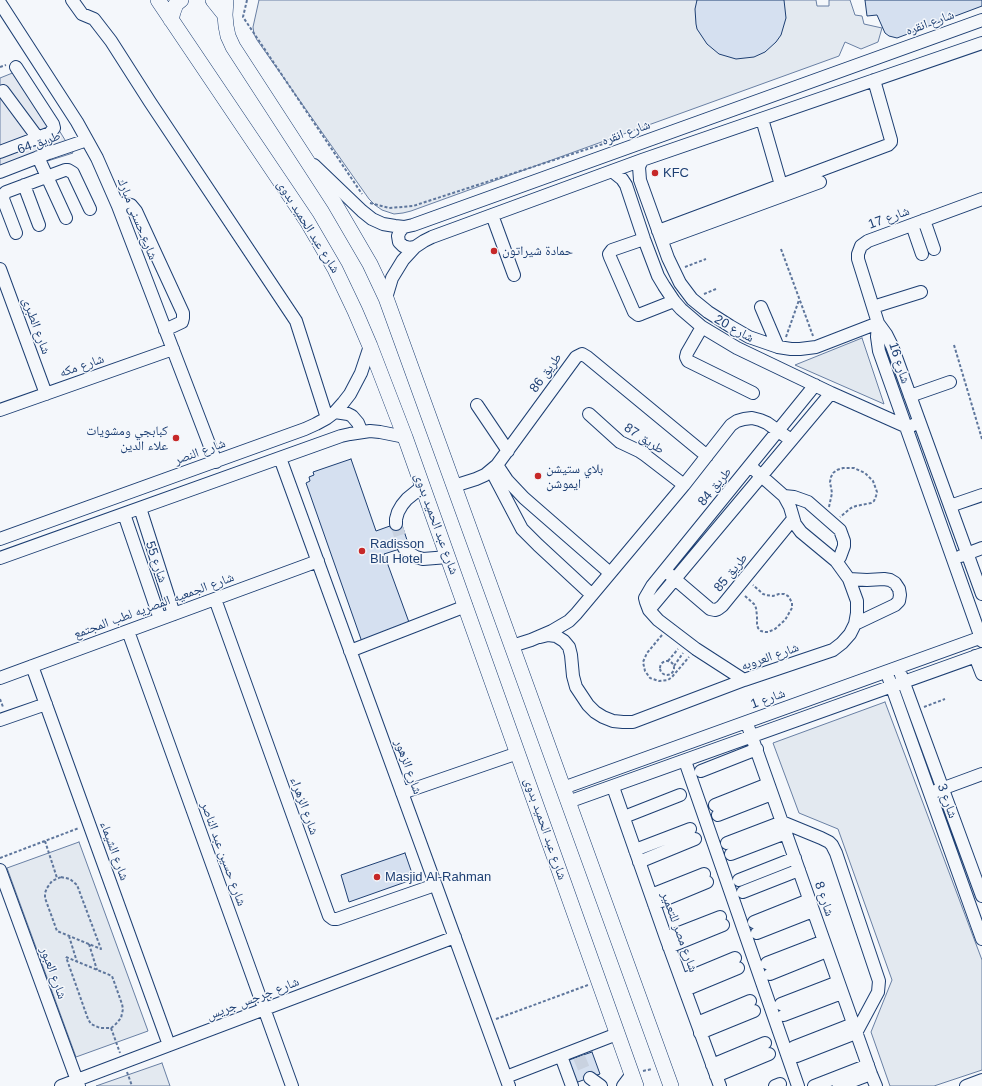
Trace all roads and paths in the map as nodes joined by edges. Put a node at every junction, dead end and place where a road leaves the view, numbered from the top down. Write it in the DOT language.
graph roads {
  1 [pos="72,0"];
  2 [pos="158,0"];
  3 [pos="181,0"];
  4 [pos="212,0"];
  5 [pos="226,0"];
  6 [pos="247,0"];
  7 [pos="0,3"];
  8 [pos="225,15"];
  9 [pos="171,20"];
  10 [pos="982,20"];
  11 [pos="982,43"];
  12 [pos="16,67"];
  13 [pos="874,80"];
  14 [pos="3,90"];
  15 [pos="762,119"];
  16 [pos="37,138"];
  17 [pos="88,140"];
  18 [pos="603,144"];
  19 [pos="300,150"];
  20 [pos="0,152"];
  21 [pos="44,155"];
  22 [pos="642,160"];
  23 [pos="612,171"];
  24 [pos="0,172"];
  25 [pos="47,177"];
  26 [pos="820,182"];
  27 [pos="24,185"];
  28 [pos="781,185"];
  29 [pos="362,195"];
  30 [pos="982,199"];
  31 [pos="367,202"];
  32 [pos="118,206"];
  33 [pos="90,209"];
  34 [pos="492,215"];
  35 [pos="66,218"];
  36 [pos="924,220"];
  37 [pos="39,225"];
  38 [pos="912,225"];
  39 [pos="404,227"];
  40 [pos="16,233"];
  41 [pos="660,235"];
  42 [pos="644,238"];
  43 [pos="415,247"];
  44 [pos="781,249"];
  45 [pos="934,249"];
  46 [pos="922,254"];
  47 [pos="706,259"];
  48 [pos="0,269"];
  49 [pos="674,270"];
  50 [pos="514,275"];
  51 [pos="919,288"];
  52 [pos="386,298"];
  53 [pos="799,300"];
  54 [pos="674,301"];
  55 [pos="872,304"];
  56 [pos="761,307"];
  57 [pos="878,323"];
  58 [pos="702,327"];
  59 [pos="165,330"];
  60 [pos="744,334"];
  61 [pos="954,345"];
  62 [pos="370,346"];
  63 [pos="780,347"];
  64 [pos="816,347"];
  65 [pos="737,348"];
  66 [pos="173,349"];
  67 [pos="950,382"];
  68 [pos="815,385"];
  69 [pos="753,393"];
  70 [pos="831,393"];
  71 [pos="46,394"];
  72 [pos="910,396"];
  73 [pos="477,405"];
  74 [pos="0,410"];
  75 [pos="589,414"];
  76 [pos="331,415"];
  77 [pos="919,420"];
  78 [pos="905,426"];
  79 [pos="778,431"];
  80 [pos="359,432"];
  81 [pos="405,437"];
  82 [pos="982,439"];
  83 [pos="791,440"];
  84 [pos="508,451"];
  85 [pos="707,456"];
  86 [pos="280,458"];
  87 [pos="216,462"];
  88 [pos="750,466"];
  89 [pos="494,467"];
  90 [pos="761,476"];
  91 [pos="684,485"];
  92 [pos="423,486"];
  93 [pos="454,486"];
  94 [pos="982,495"];
  95 [pos="784,496"];
  96 [pos="982,502"];
  97 [pos="140,508"];
  98 [pos="951,510"];
  99 [pos="124,514"];
  100 [pos="824,517"];
  101 [pos="793,520"];
  102 [pos="396,524"];
  103 [pos="834,524"];
  104 [pos="0,539"];
  105 [pos="404,548"];
  106 [pos="982,548"];
  107 [pos="967,553"];
  108 [pos="448,557"];
  109 [pos="0,558"];
  110 [pos="953,558"];
  111 [pos="318,561"];
  112 [pos="836,561"];
  113 [pos="977,565"];
  114 [pos="665,570"];
  115 [pos="958,572"];
  116 [pos="610,573"];
  117 [pos="746,578"];
  118 [pos="675,579"];
  119 [pos="849,579"];
  120 [pos="737,588"];
  121 [pos="982,594"];
  122 [pos="592,595"];
  123 [pos="215,599"];
  124 [pos="466,606"];
  125 [pos="649,610"];
  126 [pos="174,614"];
  127 [pos="160,619"];
  128 [pos="855,624"];
  129 [pos="668,628"];
  130 [pos="128,631"];
  131 [pos="540,637"];
  132 [pos="982,638"];
  133 [pos="690,644"];
  134 [pos="512,646"];
  135 [pos="350,651"];
  136 [pos="978,655"];
  137 [pos="668,662"];
  138 [pos="32,666"];
  139 [pos="674,666"];
  140 [pos="898,668"];
  141 [pos="886,672"];
  142 [pos="982,674"];
  143 [pos="0,678"];
  144 [pos="744,680"];
  145 [pos="903,682"];
  146 [pos="892,686"];
  147 [pos="945,699"];
  148 [pos="46,704"];
  149 [pos="914,711"];
  150 [pos="0,720"];
  151 [pos="746,722"];
  152 [pos="752,736"];
  153 [pos="756,749"];
  154 [pos="518,753"];
  155 [pos="685,761"];
  156 [pos="702,771"];
  157 [pos="982,774"];
  158 [pos="613,787"];
  159 [pos="563,788"];
  160 [pos="942,788"];
  161 [pos="770,789"];
  162 [pos="402,793"];
  163 [pos="930,793"];
  164 [pos="680,795"];
  165 [pos="568,802"];
  166 [pos="717,810"];
  167 [pos="624,817"];
  168 [pos="89,825"];
  169 [pos="784,827"];
  170 [pos="45,841"];
  171 [pos="729,848"];
  172 [pos="635,850"];
  173 [pos="0,858"];
  174 [pos="794,858"];
  175 [pos="639,862"];
  176 [pos="0,870"];
  177 [pos="799,870"];
  178 [pos="56,878"];
  179 [pos="706,878"];
  180 [pos="739,880"];
  181 [pos="436,884"];
  182 [pos="743,892"];
  183 [pos="982,896"];
  184 [pos="653,900"];
  185 [pos="811,905"];
  186 [pos="721,921"];
  187 [pos="755,927"];
  188 [pos="69,936"];
  189 [pos="455,938"];
  190 [pos="982,939"];
  191 [pos="668,943"];
  192 [pos="89,944"];
  193 [pos="826,946"];
  194 [pos="77,962"];
  195 [pos="736,963"];
  196 [pos="768,968"];
  197 [pos="98,971"];
  198 [pos="598,981"];
  199 [pos="683,985"];
  200 [pos="840,987"];
  201 [pos="752,1006"];
  202 [pos="264,1009"];
  203 [pos="783,1010"];
  204 [pos="486,1023"];
  205 [pos="698,1028"];
  206 [pos="855,1029"];
  207 [pos="617,1034"];
  208 [pos="169,1045"];
  209 [pos="767,1048"];
  210 [pos="795,1052"];
  211 [pos="561,1056"];
  212 [pos="664,1067"];
  213 [pos="869,1069"];
  214 [pos="716,1076"];
  215 [pos="590,1078"];
  216 [pos="982,1080"];
  217 [pos="507,1082"];
  218 [pos="631,1082"];
  219 [pos="78,1083"];
  220 [pos="61,1086"];
  221 [pos="292,1086"];
  222 [pos="572,1086"];
  223 [pos="601,1086"];
  224 [pos="671,1086"];
  225 [pos="798,1086"];
  226 [pos="814,1086"];
  227 [pos="839,1086"];
  228 [pos="876,1086"];
  229 [pos="966,1086"];
  1 -- 76 [label="street"];
  2 -- 9 [label="main road, شارع عبد الحميد بدوى"];
  3 -- 9 [label="main road"];
  4 -- 8 [label="main road"];
  5 -- 8 [label="main road"];
  6 -- 29 [label="path"];
  7 -- 17 [label="street, شارع حسنى مبارك"];
  8 -- 19 [label="main road"];
  9 -- 62 [label="main road, شارع عبد الحميد بدوى"];
  10 -- 39 [label="street, شارع انقره"];
  11 -- 13 [label="street"];
  12 -- 16 [label="street"];
  13 -- 15 [label="street"];
  13 -- 28 [label="street"];
  14 -- 16 [label="street"];
  15 -- 22 [label="street"];
  15 -- 28 [label="street"];
  16 -- 20 [label="street"];
  16 -- 21 [label="street"];
  17 -- 21 [label="street, طريق 64"];
  17 -- 32 [label="street, شارع حسنى مبارك"];
  18 -- 31 [label="path"];
  19 -- 39 [label="street, شارع انقره"];
  19 -- 52 [label="main road"];
  21 -- 24 [label="street, طريق 64"];
  21 -- 25 [label="street"];
  22 -- 23 [label="street"];
  22 -- 41 [label="street, شارع 20"];
  23 -- 34 [label="street"];
  23 -- 42 [label="street, شارع 20"];
  25 -- 27 [label="street"];
  25 -- 33 [label="street"];
  25 -- 35 [label="street"];
  26 -- 41 [label="street"];
  27 -- 37 [label="street"];
  27 -- 40 [label="street"];
  28 -- 41 [label="street"];
  30 -- 36 [label="street, شارع 17"];
  32 -- 59 [label="street, شارع حسنى مبارك"];
  32 -- 59 [label="street"];
  34 -- 43 [label="street"];
  34 -- 50 [label="street"];
  36 -- 38 [label="street, شارع 17"];
  36 -- 45 [label="street"];
  38 -- 46 [label="street"];
  38 -- 55 [label="street, شارع 17"];
  39 -- 43 [label="street"];
  41 -- 49 [label="street, شارع 20"];
  42 -- 54 [label="street, شارع 20"];
  42 -- 54 [label="street"];
  43 -- 52 [label="street"];
  44 -- 53 [label="path"];
  47 -- 49 [label="path"];
  48 -- 71 [label="street, شارع الطبرى"];
  49 -- 60 [label="street, شارع 20"];
  51 -- 55 [label="street"];
  52 -- 93 [label="main road"];
  53 -- 63 [label="path"];
  53 -- 64 [label="path"];
  54 -- 58 [label="street, شارع 20"];
  55 -- 57 [label="street, شارع 17"];
  56 -- 63 [label="street"];
  57 -- 64 [label="street, شارع 20"];
  57 -- 72 [label="street, شارع 16"];
  57 -- 78 [label="street, شارع 16"];
  58 -- 65 [label="street, شارع 20"];
  58 -- 69 [label="street"];
  59 -- 66 [label="street, شارع حسنى مبارك"];
  60 -- 63 [label="street, شارع 20"];
  60 -- 65 [label="street"];
  61 -- 82 [label="path"];
  62 -- 76 [label="street, شارع النصر"];
  62 -- 81 [label="main road, شارع عبد الحميد بدوى"];
  63 -- 64 [label="street, شارع 20"];
  65 -- 68 [label="street, شارع 20"];
  66 -- 71 [label="street, شارع مكه"];
  66 -- 87 [label="street, شارع حسنى مبارك"];
  67 -- 72 [label="street"];
  68 -- 70 [label="street, شارع 20"];
  68 -- 79 [label="street, طريق 84"];
  70 -- 78 [label="street, شارع 20"];
  70 -- 83 [label="street"];
  71 -- 74 [label="street, شارع مكه"];
  72 -- 77 [label="street, شارع 16"];
  73 -- 84 [label="street"];
  75 -- 91 [label="street, طريق 87"];
  76 -- 80 [label="street"];
  76 -- 87 [label="street, شارع النصر"];
  77 -- 78 [label="street"];
  77 -- 98 [label="street, شارع 16"];
  78 -- 110 [label="street, شارع 16"];
  79 -- 83 [label="street"];
  79 -- 85 [label="street"];
  79 -- 88 [label="street, طريق 84"];
  80 -- 81 [label="street"];
  80 -- 86 [label="street"];
  81 -- 92 [label="main road, شارع عبد الحميد بدوى"];
  83 -- 90 [label="street"];
  84 -- 85 [label="street, طريق 86"];
  84 -- 89 [label="street, طريق 86"];
  85 -- 91 [label="street"];
  86 -- 97 [label="street"];
  86 -- 111 [label="street, شارع الزهور"];
  87 -- 104 [label="street, شارع النصر"];
  88 -- 90 [label="street, شارع العروبه"];
  88 -- 114 [label="street, طريق 84"];
  89 -- 93 [label="street, طريق 86"];
  89 -- 116 [label="street"];
  89 -- 122 [label="street"];
  90 -- 95 [label="street, شارع العروبه"];
  90 -- 118 [label="street"];
  91 -- 116 [label="street"];
  92 -- 102 [label="street"];
  92 -- 108 [label="main road, شارع عبد الحميد بدوى"];
  93 -- 134 [label="main road"];
  94 -- 98 [label="street"];
  95 -- 100 [label="street"];
  95 -- 101 [label="street, شارع العروبه"];
  96 -- 98 [label="street"];
  97 -- 99 [label="street"];
  97 -- 126 [label="street, شارع 55"];
  98 -- 107 [label="street, شارع 16"];
  99 -- 109 [label="street"];
  99 -- 127 [label="street, شارع 55"];
  100 -- 103 [label="street"];
  100 -- 103 [label="path"];
  101 -- 112 [label="street, شارع العروبه"];
  101 -- 117 [label="street, طريق 85"];
  103 -- 112 [label="street"];
  105 -- 108 [label="street"];
  106 -- 107 [label="street"];
  107 -- 110 [label="street"];
  107 -- 113 [label="street, شارع 16"];
  108 -- 124 [label="main road, شارع عبد الحميد بدوى"];
  110 -- 115 [label="street, شارع 16"];
  111 -- 123 [label="street, شارع الجمعيه المصريه لطب المجتمع"];
  111 -- 135 [label="street, شارع الزهور"];
  112 -- 119 [label="street, شارع العروبه"];
  113 -- 115 [label="street"];
  113 -- 121 [label="street, شارع 16"];
  114 -- 118 [label="street, طريق 85"];
  114 -- 125 [label="street, طريق 84"];
  115 -- 132 [label="street, شارع 16"];
  116 -- 122 [label="street"];
  117 -- 120 [label="street, طريق 85"];
  117 -- 120 [label="path"];
  118 -- 120 [label="street, طريق 85"];
  118 -- 125 [label="street"];
  119 -- 128 [label="street, شارع العروبه"];
  119 -- 128 [label="street"];
  122 -- 131 [label="street"];
  123 -- 126 [label="street, شارع الجمعيه المصريه لطب المجتمع"];
  123 -- 181 [label="street, شارع الزهراء"];
  124 -- 135 [label="street"];
  124 -- 154 [label="main road, شارع عبد الحميد بدوى"];
  125 -- 129 [label="street"];
  126 -- 127 [label="street, شارع الجمعيه المصريه لطب المجتمع"];
  127 -- 130 [label="street, شارع الجمعيه المصريه لطب المجتمع"];
  128 -- 144 [label="street, شارع العروبه"];
  129 -- 133 [label="street"];
  129 -- 133 [label="path"];
  130 -- 138 [label="street, شارع الجمعيه المصريه لطب المجتمع"];
  130 -- 202 [label="street, شارع حسين عبد الناصر"];
  131 -- 134 [label="street"];
  131 -- 144 [label="street, شارع العروبه"];
  132 -- 140 [label="street, شارع 1"];
  133 -- 137 [label="path"];
  133 -- 139 [label="path"];
  133 -- 144 [label="street"];
  134 -- 159 [label="main road"];
  135 -- 162 [label="street, شارع الزهور"];
  136 -- 142 [label="street"];
  136 -- 145 [label="street"];
  137 -- 139 [label="path"];
  137 -- 139 [label="path"];
  138 -- 143 [label="street, شارع الجمعيه المصريه لطب المجتمع"];
  138 -- 148 [label="street, شارع الشيماء"];
  140 -- 141 [label="street, شارع 1"];
  140 -- 145 [label="street, شارع 3"];
  141 -- 146 [label="street, شارع 3"];
  141 -- 151 [label="street, شارع 1"];
  145 -- 146 [label="street"];
  145 -- 149 [label="street, شارع 3"];
  146 -- 152 [label="street"];
  146 -- 163 [label="street, شارع 3"];
  147 -- 149 [label="path"];
  148 -- 150 [label="street"];
  148 -- 168 [label="street, شارع الشيماء"];
  149 -- 160 [label="street, شارع 3"];
  151 -- 152 [label="street, شارع 8"];
  151 -- 159 [label="street, شارع 1"];
  152 -- 153 [label="street, شارع 8"];
  152 -- 155 [label="street"];
  153 -- 156 [label="street"];
  153 -- 161 [label="street, شارع 8"];
  154 -- 162 [label="street"];
  154 -- 198 [label="main road, شارع عبد الحميد بدوى"];
  155 -- 158 [label="street"];
  155 -- 225 [label="street"];
  157 -- 160 [label="street"];
  158 -- 165 [label="street"];
  158 -- 167 [label="street, شارع مصر للتعمير"];
  159 -- 165 [label="main road"];
  160 -- 163 [label="street"];
  160 -- 183 [label="street, شارع 3"];
  161 -- 166 [label="street"];
  161 -- 169 [label="street, شارع 8"];
  162 -- 181 [label="street, شارع الزهور"];
  163 -- 190 [label="street, شارع 3"];
  164 -- 167 [label="street"];
  165 -- 212 [label="main road"];
  167 -- 172 [label="street, شارع مصر للتعمير"];
  168 -- 170 [label="path"];
  168 -- 208 [label="street, شارع الشيماء"];
  169 -- 171 [label="street"];
  169 -- 174 [label="street, شارع 8"];
  169 -- 206 [label="street"];
  170 -- 173 [label="path"];
  170 -- 178 [label="path"];
  172 -- 175 [label="street, شارع مصر للتعمير"];
  172 -- 175 [label="street"];
  174 -- 177 [label="street, شارع 8"];
  174 -- 180 [label="street"];
  175 -- 184 [label="street, شارع مصر للتعمير"];
  176 -- 219 [label="street, شارع العبور"];
  177 -- 182 [label="street"];
  177 -- 185 [label="street, شارع 8"];
  178 -- 188 [label="path"];
  178 -- 192 [label="path"];
  179 -- 184 [label="street"];
  181 -- 189 [label="street, شارع الزهور"];
  184 -- 191 [label="street, شارع مصر للتعمير"];
  185 -- 187 [label="street"];
  185 -- 193 [label="street, شارع 8"];
  186 -- 191 [label="street"];
  188 -- 192 [label="path"];
  188 -- 194 [label="path"];
  189 -- 202 [label="street, شارع جرجس جريس"];
  189 -- 204 [label="street, شارع الزهور"];
  191 -- 199 [label="street, شارع مصر للتعمير"];
  192 -- 197 [label="path"];
  193 -- 196 [label="street"];
  193 -- 200 [label="street, شارع 8"];
  194 -- 197 [label="path"];
  194 -- 197 [label="path"];
  195 -- 199 [label="street"];
  198 -- 204 [label="path"];
  198 -- 207 [label="main road, شارع عبد الحميد بدوى"];
  199 -- 205 [label="street, شارع مصر للتعمير"];
  200 -- 203 [label="street"];
  200 -- 206 [label="street, شارع 8"];
  201 -- 205 [label="street"];
  202 -- 208 [label="street, شارع جرجس جريس"];
  202 -- 221 [label="street, شارع حسين عبد الناصر"];
  204 -- 217 [label="street, شارع الزهور"];
  205 -- 214 [label="street, شارع مصر للتعمير"];
  206 -- 210 [label="street"];
  206 -- 213 [label="street, شارع 8"];
  207 -- 211 [label="street"];
  207 -- 218 [label="main road, شارع عبد الحميد بدوى"];
  208 -- 219 [label="street, شارع جرجس جريس"];
  209 -- 214 [label="street"];
  211 -- 217 [label="street"];
  211 -- 222 [label="street"];
  212 -- 218 [label="path"];
  212 -- 224 [label="main road"];
  213 -- 226 [label="street"];
  213 -- 227 [label="street"];
  213 -- 228 [label="street, شارع 8"];
  215 -- 223 [label="street"];
  216 -- 229 [label="street"];
  219 -- 220 [label="street, شارع جرجس جريس"];
}
